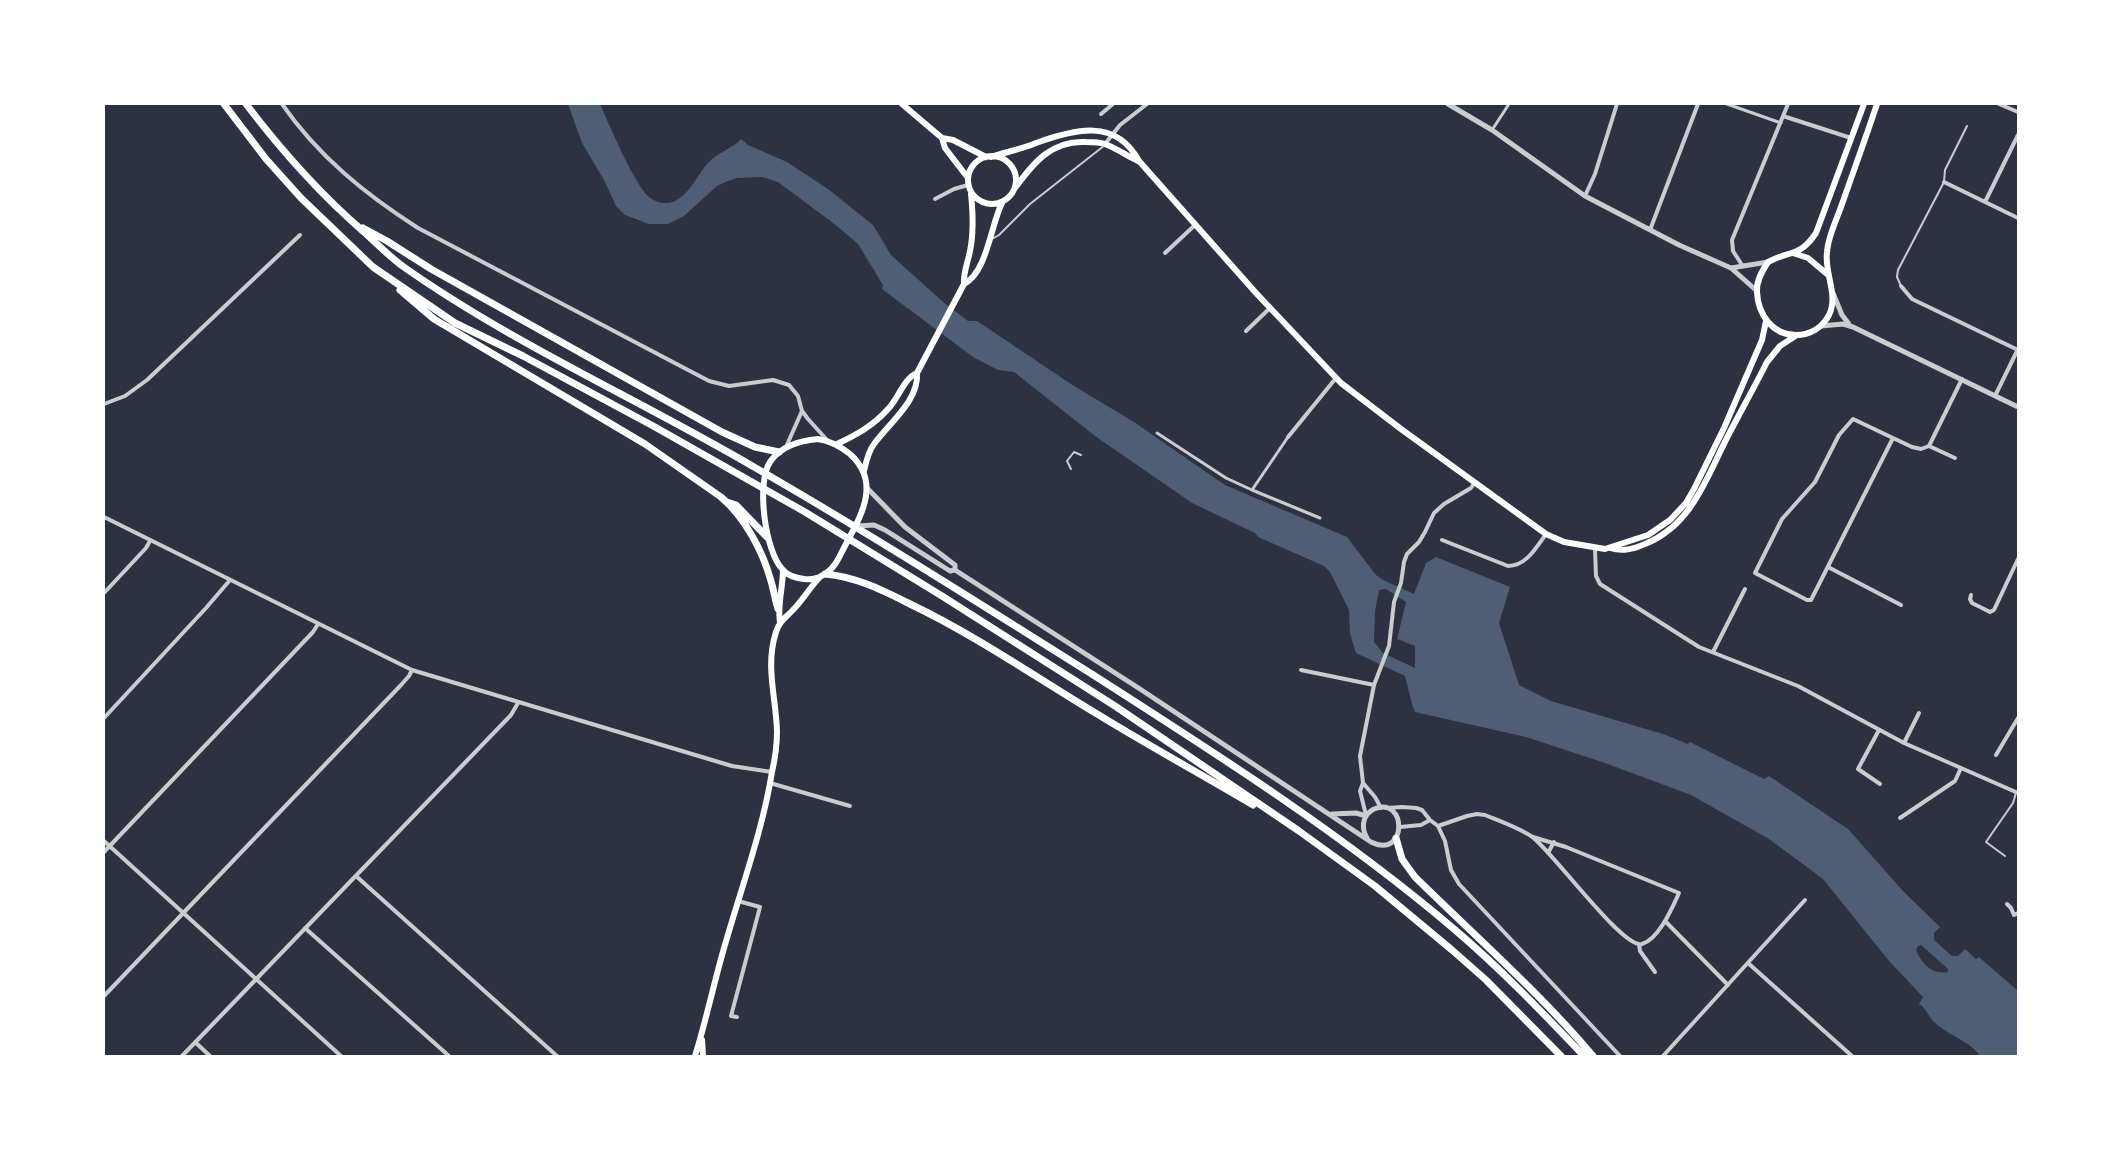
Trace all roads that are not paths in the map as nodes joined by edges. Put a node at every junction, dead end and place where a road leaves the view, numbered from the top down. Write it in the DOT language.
graph roads {
  1 [pos="224,104"];
  2 [pos="246,104"];
  3 [pos="282,104"];
  4 [pos="902,104"];
  5 [pos="1113,104"];
  6 [pos="1147,104"];
  7 [pos="1448,104"];
  8 [pos="1509,104"];
  9 [pos="1617,104"];
  10 [pos="1698,104"];
  11 [pos="1727,104"];
  12 [pos="1788,104"];
  13 [pos="1864,104"];
  14 [pos="1877,104"];
  15 [pos="1999,104"];
  16 [pos="2019,112"];
  17 [pos="1101,114"];
  18 [pos="1783,116"];
  19 [pos="1781,123"];
  20 [pos="1967,126"];
  21 [pos="1492,130"];
  22 [pos="1867,133"];
  23 [pos="1111,135"];
  24 [pos="2019,135"];
  25 [pos="942,138"];
  26 [pos="1852,139"];
  27 [pos="1106,144"];
  28 [pos="989,157"];
  29 [pos="1139,161"];
  30 [pos="968,182"];
  31 [pos="1944,182"];
  32 [pos="1015,189"];
  33 [pos="972,194"];
  34 [pos="1585,196"];
  35 [pos="935,199"];
  36 [pos="1002,202"];
  37 [pos="1985,202"];
  38 [pos="2019,218"];
  39 [pos="353,223"];
  40 [pos="1195,224"];
  41 [pos="1649,230"];
  42 [pos="300,235"];
  43 [pos="990,240"];
  44 [pos="1165,253"];
  45 [pos="1792,253"];
  46 [pos="1768,262"];
  47 [pos="1742,265"];
  48 [pos="373,267"];
  49 [pos="1731,268"];
  50 [pos="1827,274"];
  51 [pos="964,284"];
  52 [pos="1901,286"];
  53 [pos="1832,290"];
  54 [pos="1756,291"];
  55 [pos="1270,308"];
  56 [pos="1766,321"];
  57 [pos="1821,326"];
  58 [pos="1853,327"];
  59 [pos="1246,331"];
  60 [pos="1797,335"];
  61 [pos="2018,350"];
  62 [pos="917,373"];
  63 [pos="1336,378"];
  64 [pos="1962,379"];
  65 [pos="1995,396"];
  66 [pos="104,404"];
  67 [pos="2019,407"];
  68 [pos="802,411"];
  69 [pos="1157,433"];
  70 [pos="1288,437"];
  71 [pos="1893,438"];
  72 [pos="828,441"];
  73 [pos="837,444"];
  74 [pos="1929,446"];
  75 [pos="783,449"];
  76 [pos="1082,455"];
  77 [pos="1955,458"];
  78 [pos="1071,469"];
  79 [pos="864,471"];
  80 [pos="1475,482"];
  81 [pos="867,488"];
  82 [pos="1252,490"];
  83 [pos="727,502"];
  84 [pos="104,517"];
  85 [pos="1320,518"];
  86 [pos="856,526"];
  87 [pos="1546,534"];
  88 [pos="767,537"];
  89 [pos="1442,540"];
  90 [pos="150,541"];
  91 [pos="1609,548"];
  92 [pos="1595,549"];
  93 [pos="2019,560"];
  94 [pos="1828,567"];
  95 [pos="783,570"];
  96 [pos="955,570"];
  97 [pos="823,575"];
  98 [pos="230,580"];
  99 [pos="1745,589"];
  100 [pos="104,593"];
  101 [pos="1971,595"];
  102 [pos="1901,605"];
  103 [pos="778,609"];
  104 [pos="780,622"];
  105 [pos="318,624"];
  106 [pos="1713,651"];
  107 [pos="412,670"];
  108 [pos="1301,670"];
  109 [pos="1374,685"];
  110 [pos="518,703"];
  111 [pos="1919,713"];
  112 [pos="104,718"];
  113 [pos="2019,718"];
  114 [pos="1879,730"];
  115 [pos="1904,743"];
  116 [pos="1996,755"];
  117 [pos="1960,768"];
  118 [pos="772,772"];
  119 [pos="770,783"];
  120 [pos="1363,783"];
  121 [pos="1880,783"];
  122 [pos="2018,793"];
  123 [pos="850,806"];
  124 [pos="1384,808"];
  125 [pos="1332,814"];
  126 [pos="1366,816"];
  127 [pos="1900,818"];
  128 [pos="1430,820"];
  129 [pos="1437,826"];
  130 [pos="1400,827"];
  131 [pos="1299,831"];
  132 [pos="1533,837"];
  133 [pos="1367,838"];
  134 [pos="1396,838"];
  135 [pos="104,841"];
  136 [pos="1554,842"];
  137 [pos="110,846"];
  138 [pos="104,852"];
  139 [pos="1548,854"];
  140 [pos="2005,856"];
  141 [pos="356,876"];
  142 [pos="1805,900"];
  143 [pos="737,901"];
  144 [pos="2007,904"];
  145 [pos="183,913"];
  146 [pos="2019,913"];
  147 [pos="1665,921"];
  148 [pos="306,928"];
  149 [pos="1639,944"];
  150 [pos="1748,963"];
  151 [pos="1655,972"];
  152 [pos="256,980"];
  153 [pos="1728,985"];
  154 [pos="104,996"];
  155 [pos="737,1017"];
  156 [pos="702,1033"];
  157 [pos="195,1042"];
  158 [pos="182,1056"];
  159 [pos="210,1056"];
  160 [pos="341,1056"];
  161 [pos="449,1056"];
  162 [pos="557,1056"];
  163 [pos="695,1056"];
  164 [pos="703,1056"];
  165 [pos="1561,1056"];
  166 [pos="1584,1056"];
  167 [pos="1593,1056"];
  168 [pos="1620,1056"];
  169 [pos="1663,1056"];
  170 [pos="1852,1056"];
  1 -- 48 [label="highway"];
  2 -- 39 [label="highway"];
  3 -- 68 [label="street"];
  4 -- 25 [label="main road"];
  5 -- 17 [label="street"];
  6 -- 23 [label="street"];
  7 -- 21 [label="street"];
  8 -- 21 [label="street"];
  9 -- 34 [label="street"];
  10 -- 41 [label="street"];
  11 -- 19 [label="street"];
  12 -- 18 [label="street"];
  13 -- 26 [label="main road"];
  14 -- 22 [label="main road"];
  15 -- 16 [label="street"];
  18 -- 19 [label="street"];
  18 -- 26 [label="street"];
  19 -- 47 [label="street"];
  20 -- 31 [label="lane"];
  21 -- 34 [label="street"];
  22 -- 26 [label="main road"];
  22 -- 50 [label="main road"];
  23 -- 27 [label="street"];
  23 -- 28 [label="main road"];
  23 -- 29 [label="main road"];
  24 -- 37 [label="street"];
  25 -- 28 [label="main road"];
  25 -- 30 [label="main road"];
  26 -- 45 [label="main road"];
  27 -- 29 [label="main road"];
  27 -- 32 [label="main road"];
  27 -- 43 [label="lane"];
  28 -- 30 [label="main road"];
  28 -- 32 [label="main road"];
  29 -- 40 [label="main road"];
  30 -- 33 [label="main road"];
  30 -- 35 [label="street"];
  31 -- 37 [label="street"];
  31 -- 52 [label="lane"];
  32 -- 36 [label="main road"];
  33 -- 36 [label="main road"];
  33 -- 51 [label="main road"];
  34 -- 41 [label="street"];
  36 -- 43 [label="main road"];
  37 -- 38 [label="street"];
  39 -- 75 [label="highway"];
  39 -- 166 [label="highway"];
  40 -- 44 [label="street"];
  40 -- 55 [label="main road"];
  41 -- 49 [label="street"];
  42 -- 66 [label="street"];
  43 -- 51 [label="main road"];
  45 -- 46 [label="main road"];
  45 -- 50 [label="main road"];
  46 -- 47 [label="street"];
  46 -- 54 [label="main road"];
  47 -- 49 [label="street"];
  48 -- 83 [label="highway"];
  48 -- 131 [label="highway"];
  49 -- 54 [label="street"];
  50 -- 53 [label="main road"];
  51 -- 62 [label="main road"];
  52 -- 61 [label="street"];
  53 -- 57 [label="main road"];
  53 -- 58 [label="street"];
  54 -- 56 [label="main road"];
  55 -- 59 [label="street"];
  55 -- 63 [label="main road"];
  56 -- 60 [label="main road"];
  56 -- 91 [label="main road"];
  57 -- 58 [label="street"];
  57 -- 60 [label="main road"];
  58 -- 64 [label="street"];
  60 -- 91 [label="main road"];
  61 -- 65 [label="street"];
  62 -- 73 [label="main road"];
  62 -- 79 [label="main road"];
  63 -- 70 [label="street"];
  63 -- 80 [label="main road"];
  64 -- 65 [label="street"];
  64 -- 74 [label="street"];
  65 -- 67 [label="street"];
  68 -- 72 [label="street"];
  68 -- 75 [label="street"];
  69 -- 82 [label="street"];
  70 -- 82 [label="street"];
  71 -- 74 [label="street"];
  71 -- 94 [label="street"];
  71 -- 94 [label="street"];
  72 -- 73 [label="main road"];
  72 -- 75 [label="main road"];
  73 -- 79 [label="main road"];
  74 -- 77 [label="street"];
  75 -- 88 [label="main road"];
  76 -- 78 [label="lane"];
  79 -- 81 [label="main road"];
  80 -- 87 [label="main road"];
  80 -- 109 [label="street"];
  81 -- 86 [label="main road"];
  81 -- 96 [label="street"];
  82 -- 85 [label="street"];
  83 -- 88 [label="highway"];
  83 -- 103 [label="highway"];
  84 -- 90 [label="street"];
  86 -- 96 [label="street"];
  86 -- 97 [label="main road"];
  87 -- 89 [label="street"];
  87 -- 92 [label="main road"];
  88 -- 95 [label="main road"];
  90 -- 98 [label="street"];
  90 -- 100 [label="street"];
  91 -- 92 [label="main road"];
  92 -- 106 [label="street"];
  93 -- 101 [label="street"];
  94 -- 102 [label="street"];
  95 -- 97 [label="main road"];
  95 -- 103 [label="main road"];
  96 -- 125 [label="street"];
  97 -- 104 [label="main road"];
  97 -- 131 [label="highway"];
  98 -- 105 [label="street"];
  98 -- 112 [label="street"];
  99 -- 106 [label="street"];
  103 -- 104 [label="main road"];
  104 -- 118 [label="main road"];
  105 -- 107 [label="street"];
  105 -- 137 [label="street"];
  106 -- 114 [label="street"];
  107 -- 110 [label="street"];
  107 -- 145 [label="street"];
  108 -- 109 [label="street"];
  109 -- 120 [label="street"];
  110 -- 118 [label="street"];
  110 -- 141 [label="street"];
  111 -- 115 [label="street"];
  113 -- 116 [label="street"];
  114 -- 115 [label="street"];
  114 -- 121 [label="street"];
  115 -- 117 [label="street"];
  117 -- 122 [label="street"];
  117 -- 127 [label="street"];
  118 -- 119 [label="main road"];
  119 -- 123 [label="street"];
  119 -- 143 [label="main road"];
  120 -- 124 [label="street"];
  120 -- 126 [label="street"];
  122 -- 140 [label="lane"];
  124 -- 126 [label="street"];
  124 -- 128 [label="street"];
  124 -- 130 [label="street"];
  125 -- 126 [label="street"];
  125 -- 133 [label="street"];
  126 -- 133 [label="street"];
  128 -- 129 [label="street"];
  128 -- 130 [label="street"];
  129 -- 132 [label="street"];
  129 -- 168 [label="street"];
  130 -- 134 [label="street"];
  131 -- 165 [label="highway"];
  132 -- 136 [label="street"];
  132 -- 139 [label="street"];
  133 -- 134 [label="street"];
  134 -- 167 [label="highway"];
  135 -- 137 [label="street"];
  136 -- 139 [label="street"];
  136 -- 147 [label="street"];
  137 -- 138 [label="street"];
  137 -- 145 [label="street"];
  139 -- 149 [label="street"];
  141 -- 148 [label="street"];
  141 -- 162 [label="street"];
  142 -- 150 [label="street"];
  143 -- 155 [label="street"];
  143 -- 156 [label="main road"];
  144 -- 146 [label="street"];
  145 -- 152 [label="street"];
  145 -- 154 [label="street"];
  147 -- 149 [label="street"];
  147 -- 153 [label="street"];
  148 -- 152 [label="street"];
  148 -- 161 [label="street"];
  149 -- 151 [label="street"];
  150 -- 153 [label="street"];
  150 -- 170 [label="street"];
  152 -- 157 [label="street"];
  152 -- 160 [label="street"];
  153 -- 169 [label="street"];
  156 -- 163 [label="main road"];
  156 -- 164 [label="main road"];
  157 -- 158 [label="street"];
  157 -- 159 [label="street"];
}
